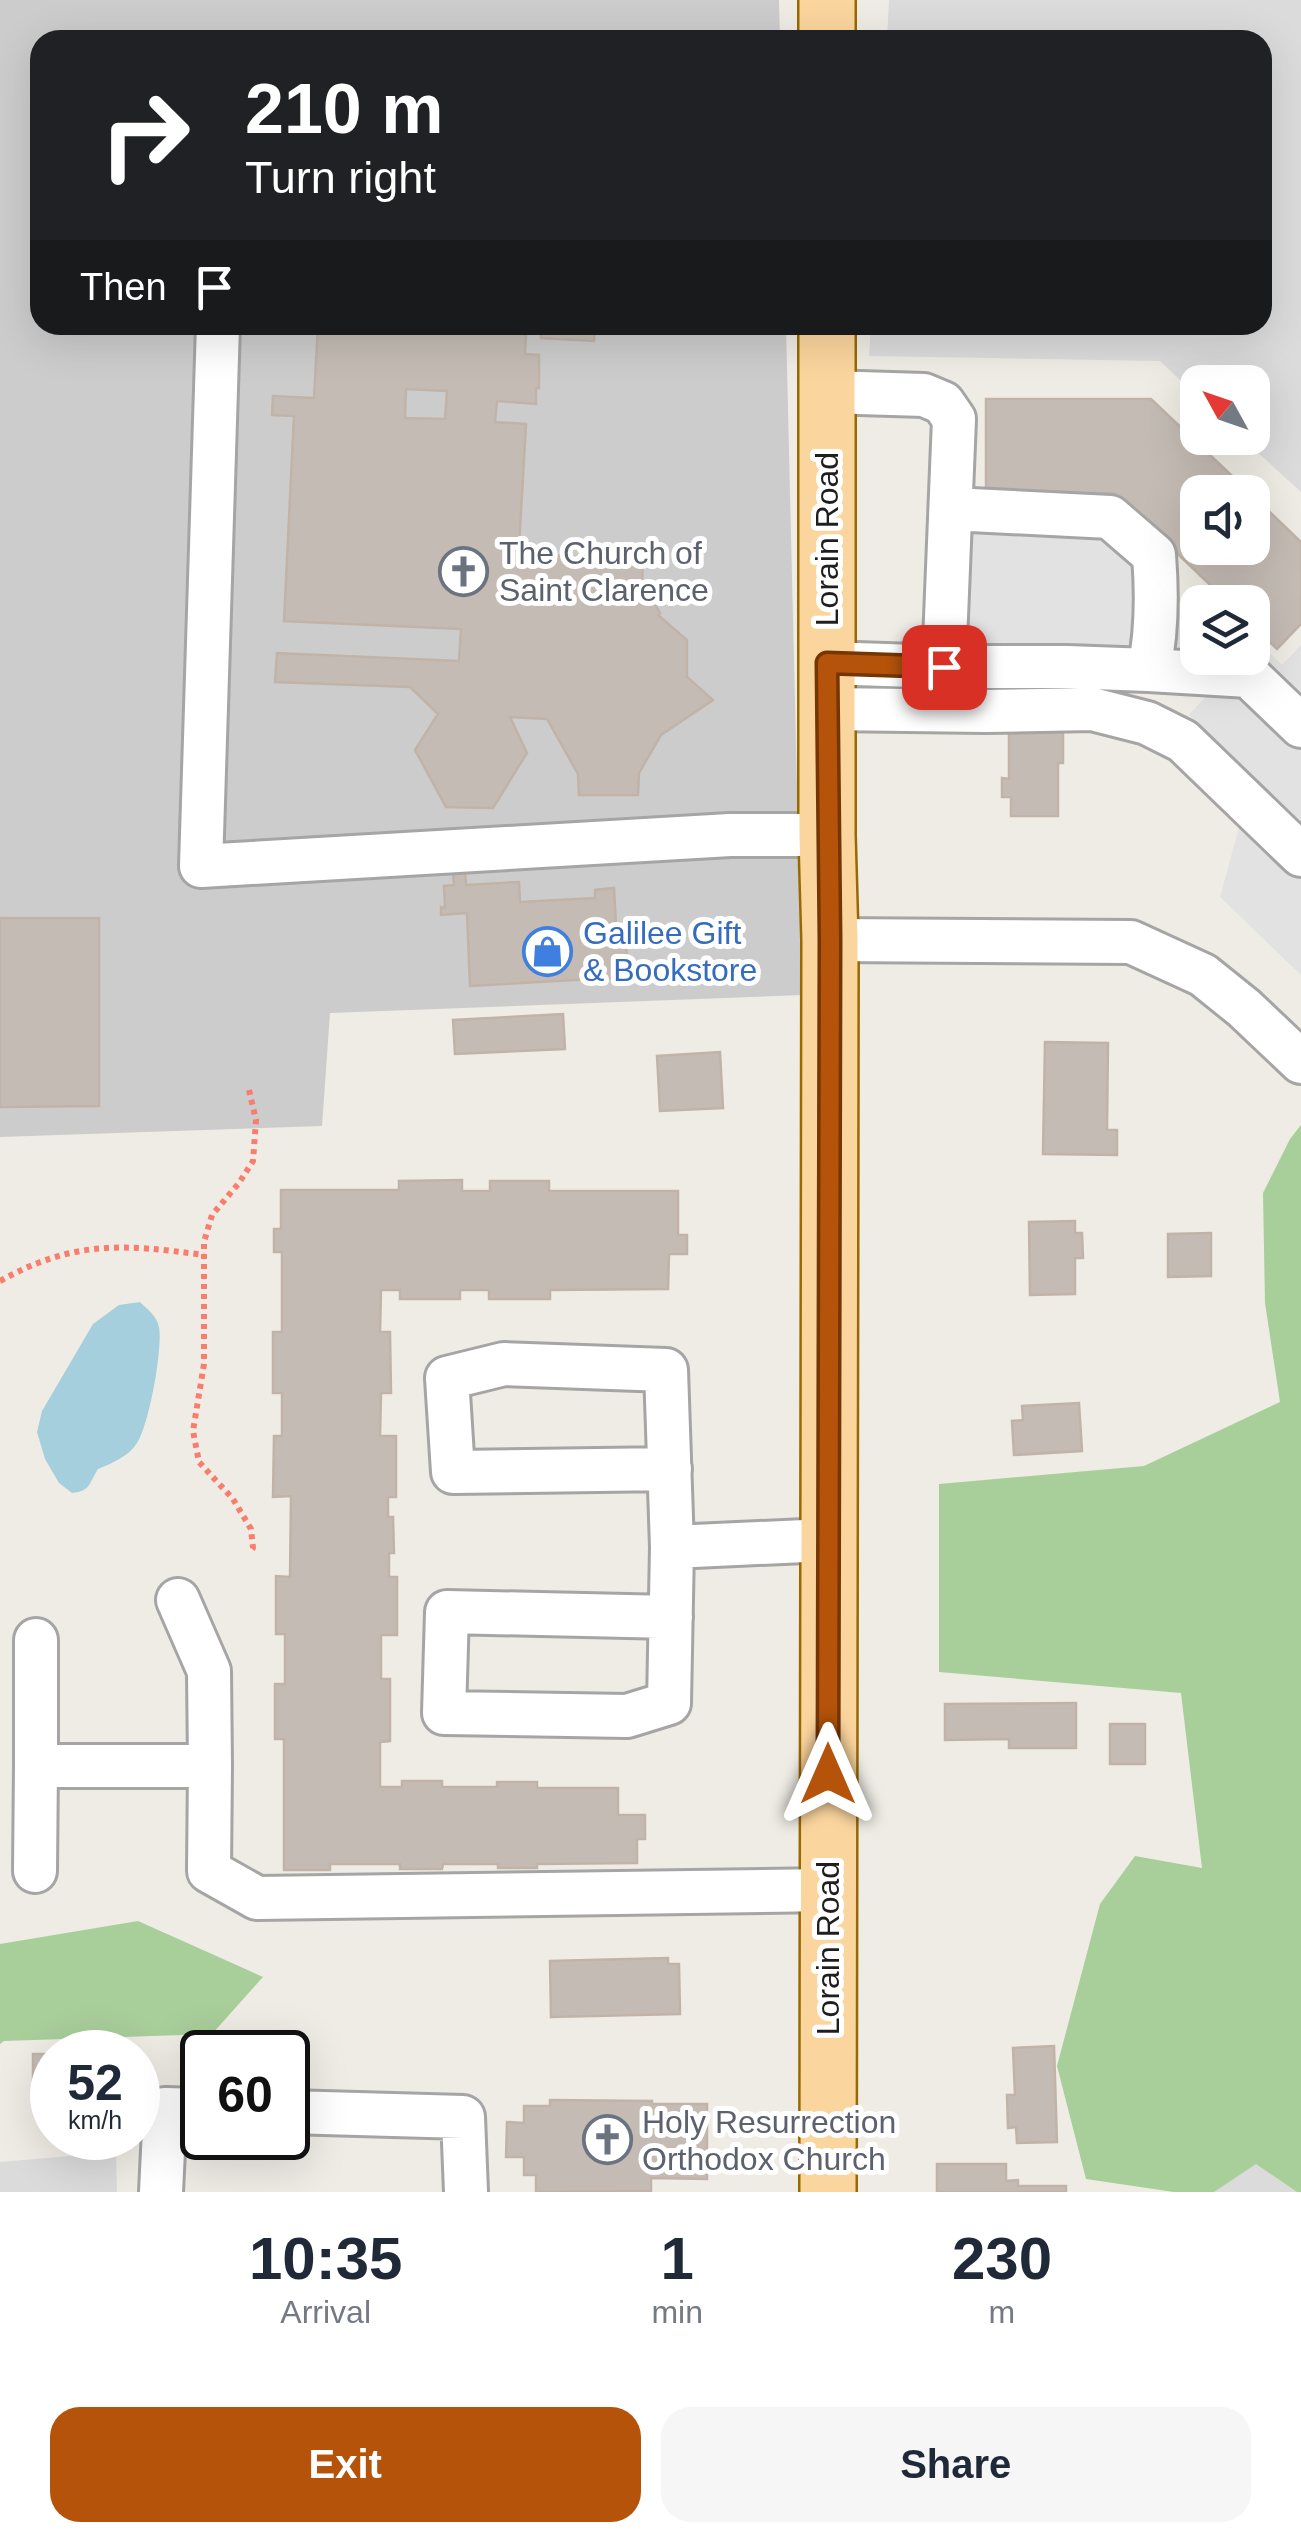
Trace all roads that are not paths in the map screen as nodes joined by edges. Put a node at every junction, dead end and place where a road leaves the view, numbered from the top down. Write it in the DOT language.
graph roads {
  1 [pos="827,0"];
  2 [pos="827,30"];
  3 [pos="218,335"];
  4 [pos="827,335"];
  5 [pos="827,392"];
  6 [pos="950,509"];
  7 [pos="944,667"];
  8 [pos="1148,670"];
  9 [pos="827,686"];
  10 [pos="1298,719"];
  11 [pos="827,834"];
  12 [pos="1301,855"];
  13 [pos="830,940"];
  14 [pos="1301,1062"];
  15 [pos="670,1470"];
  16 [pos="827,1540"];
  17 [pos="672,1546"];
  18 [pos="178,1600"];
  19 [pos="671,1616"];
  20 [pos="36,1640"];
  21 [pos="36,1766"];
  22 [pos="210,1766"];
  23 [pos="35,1871"];
  24 [pos="828,1890"];
  25 [pos="180,2109"];
  26 [pos="310,2113"];
  27 [pos="161,2192"];
  28 [pos="466,2192"];
  29 [pos="828,2192"];
  1 -- 2 [label="main road"];
  3 -- 11 [label="lane"];
  4 -- 5 [label="main road, Lorain Road"];
  5 -- 6 [label="lane"];
  5 -- 9 [label="main road, Lorain Road"];
  6 -- 7 [label="lane"];
  6 -- 8 [label="lane"];
  7 -- 8 [label="lane"];
  7 -- 9 [label="lane"];
  8 -- 10 [label="lane"];
  9 -- 11 [label="main road, Lorain Road"];
  9 -- 12 [label="lane"];
  11 -- 13 [label="main road, Lorain Road"];
  13 -- 14 [label="lane"];
  13 -- 16 [label="main road, Lorain Road"];
  15 -- 15 [label="lane"];
  15 -- 17 [label="lane"];
  16 -- 17 [label="lane"];
  16 -- 24 [label="main road, Lorain Road"];
  17 -- 19 [label="lane"];
  18 -- 22 [label="lane"];
  19 -- 19 [label="lane"];
  20 -- 21 [label="lane"];
  21 -- 22 [label="lane"];
  21 -- 23 [label="lane"];
  22 -- 24 [label="lane"];
  24 -- 29 [label="main road, Lorain Road"];
  25 -- 27 [label="lane"];
  26 -- 28 [label="lane"];
}
